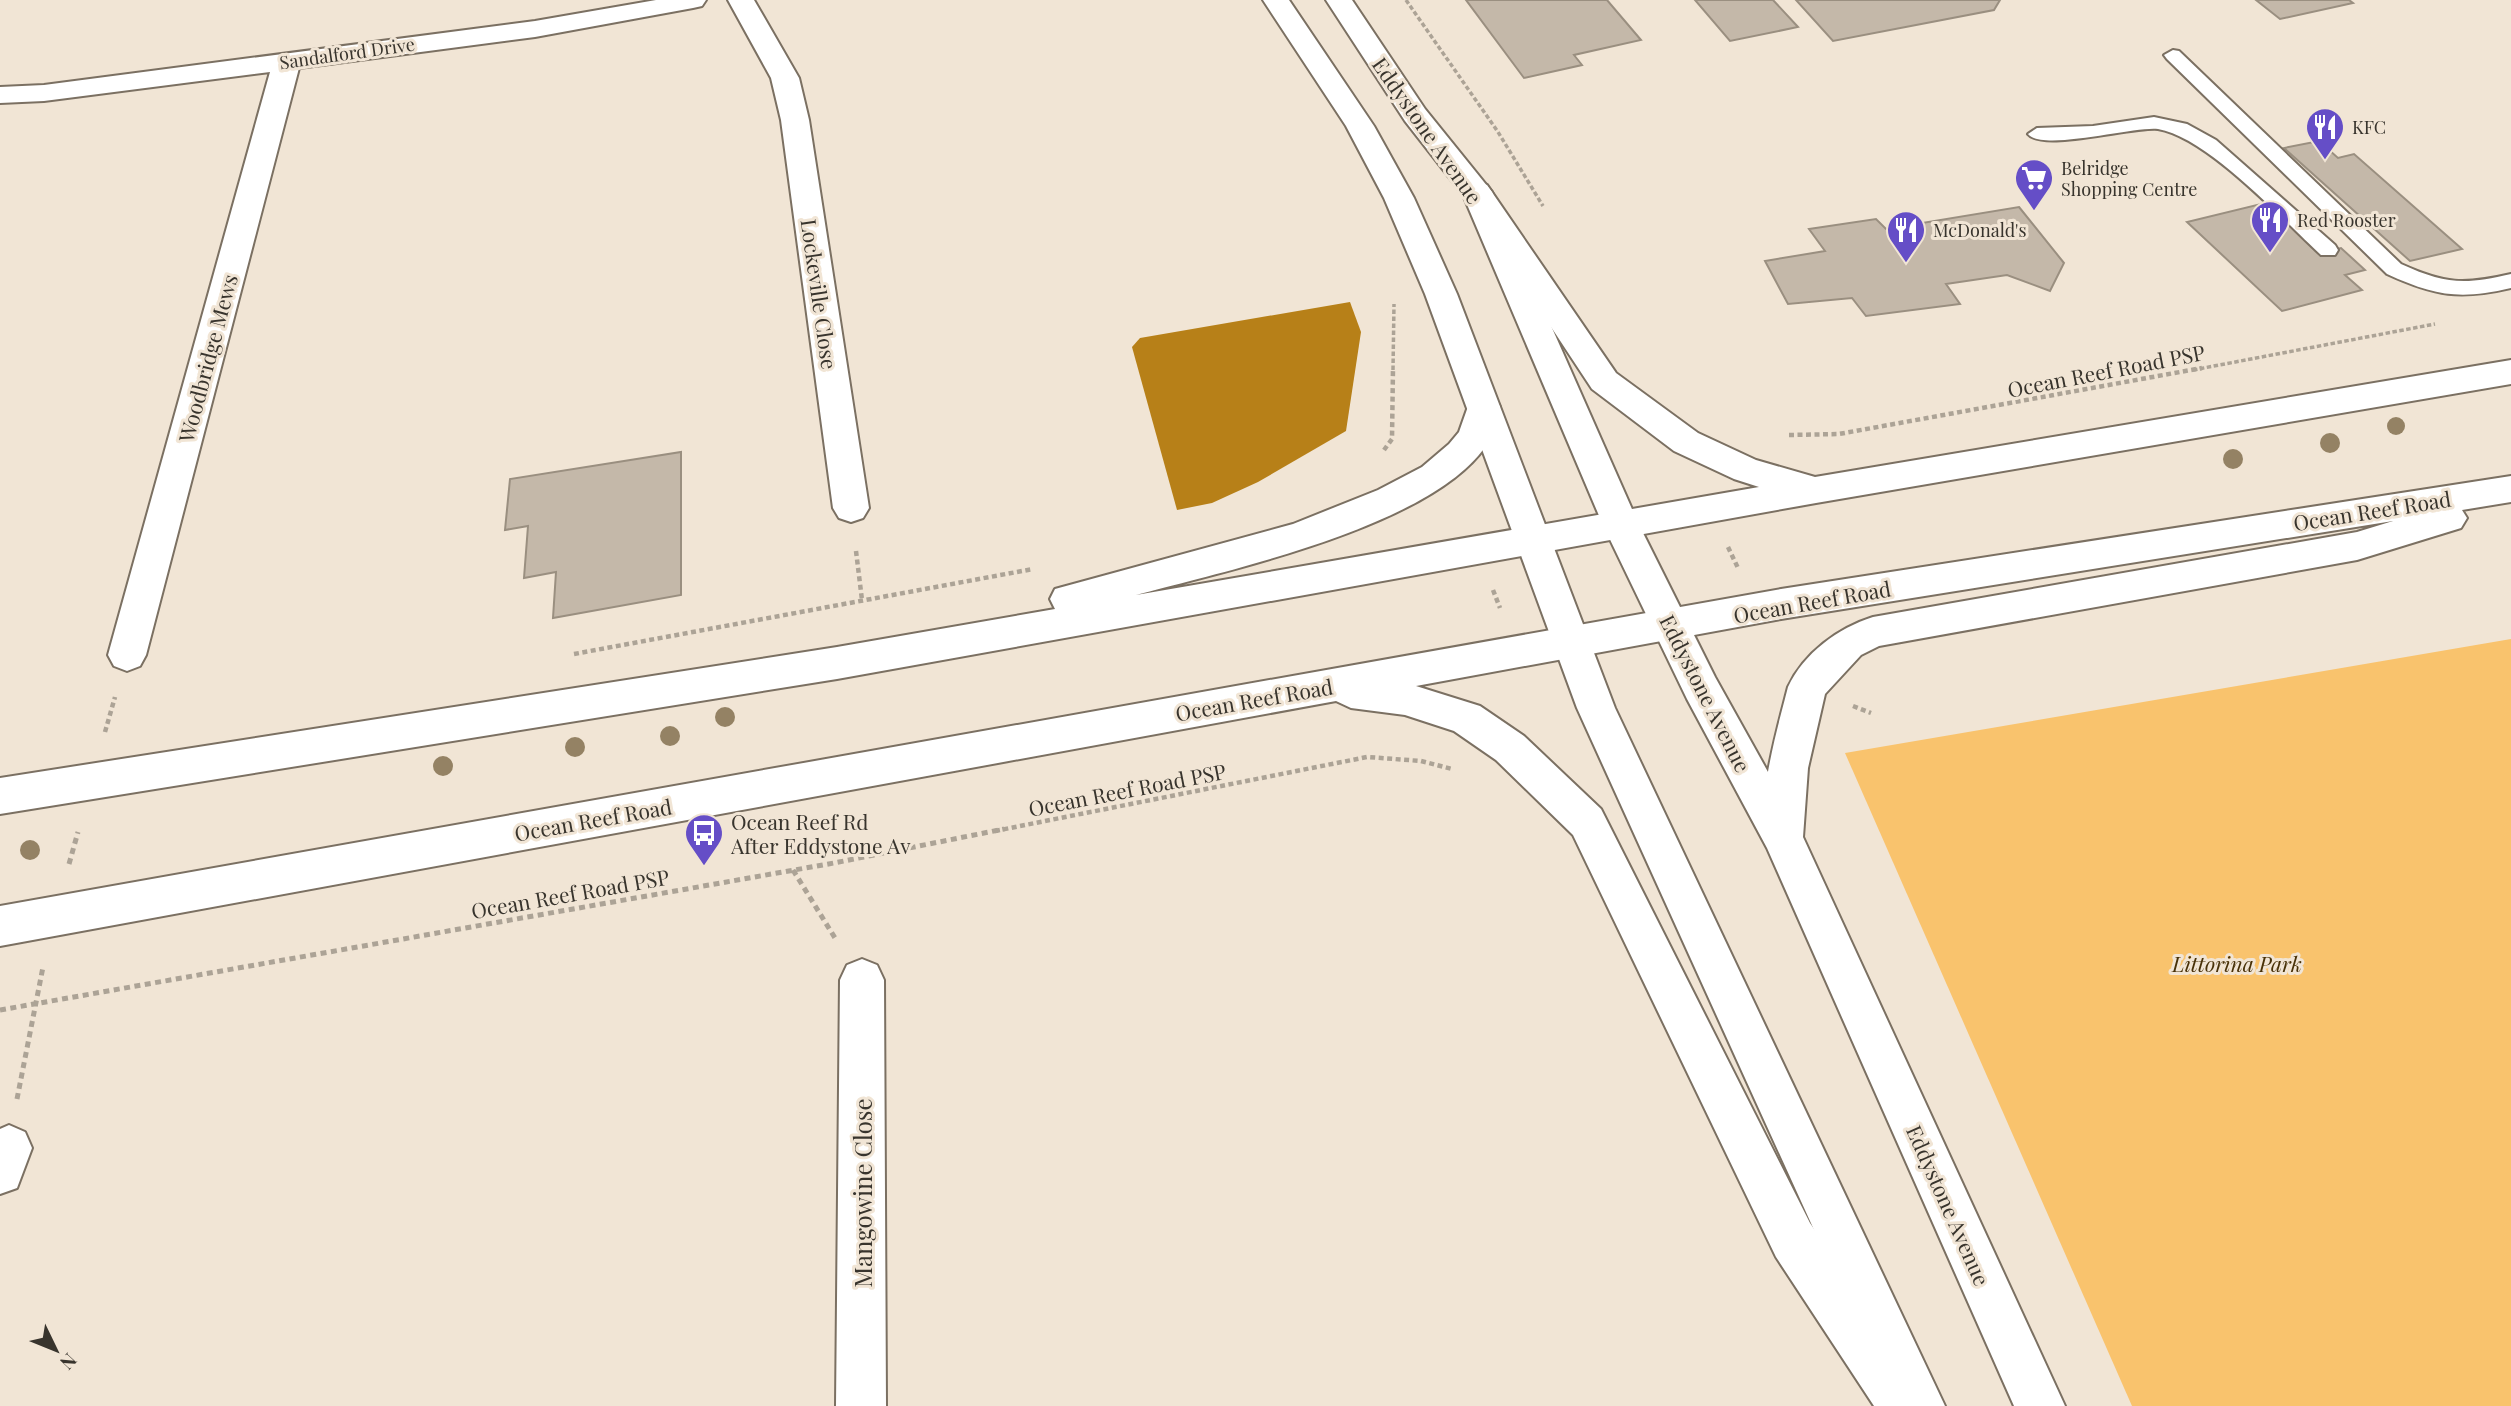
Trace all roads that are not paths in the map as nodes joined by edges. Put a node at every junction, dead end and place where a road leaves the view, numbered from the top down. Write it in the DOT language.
graph roads {
  1 [pos="532,0"];
  2 [pos="693,0"];
  3 [pos="741,0"];
  4 [pos="1276,0"];
  5 [pos="1339,0"];
  6 [pos="535,29"];
  7 [pos="2173,55"];
  8 [pos="287,61"];
  9 [pos="0,95"];
  10 [pos="1415,115"];
  11 [pos="2037,134"];
  12 [pos="1477,192"];
  13 [pos="1399,198"];
  14 [pos="2328,250"];
  15 [pos="2511,281"];
  16 [pos="2511,372"];
  17 [pos="1483,407"];
  18 [pos="2511,489"];
  19 [pos="1816,490"];
  20 [pos="2511,499"];
  21 [pos="851,508"];
  22 [pos="1621,525"];
  23 [pos="1532,541"];
  24 [pos="1671,626"];
  25 [pos="1571,644"];
  26 [pos="127,655"];
  27 [pos="837,663"];
  28 [pos="1317,687"];
  29 [pos="0,796"];
  30 [pos="1783,837"];
  31 [pos="0,926"];
  32 [pos="862,980"];
  33 [pos="861,1406"];
  34 [pos="1903,1406"];
  35 [pos="1920,1406"];
  36 [pos="2040,1406"];
  1 -- 6 [label="main road"];
  2 -- 6 [label="main road, Sandalford Drive"];
  3 -- 21 [label="main road, Lockeville Close"];
  4 -- 13 [label="main road"];
  5 -- 10 [label="main road, Eddystone Avenue"];
  6 -- 8 [label="main road, Sandalford Drive"];
  7 -- 15 [label="lane"];
  8 -- 9 [label="main road, Sandalford Drive"];
  8 -- 26 [label="main road, Woodbridge Mews"];
  10 -- 12 [label="main road, Eddystone Avenue"];
  10 -- 13 [label="main road"];
  11 -- 14 [label="lane"];
  12 -- 19 [label="main road"];
  12 -- 22 [label="main road, Eddystone Avenue"];
  13 -- 17 [label="main road"];
  16 -- 19 [label="main road"];
  17 -- 23 [label="main road"];
  17 -- 27 [label="main road"];
  18 -- 24 [label="main road, Ocean Reef Road"];
  19 -- 22 [label="main road"];
  20 -- 30 [label="main road"];
  22 -- 23 [label="main road"];
  22 -- 24 [label="main road, Eddystone Avenue"];
  23 -- 25 [label="main road"];
  23 -- 27 [label="main road"];
  24 -- 25 [label="main road, Ocean Reef Road"];
  24 -- 30 [label="main road, Eddystone Avenue"];
  25 -- 28 [label="main road, Ocean Reef Road"];
  25 -- 35 [label="main road"];
  27 -- 29 [label="main road"];
  28 -- 31 [label="main road, Ocean Reef Road"];
  28 -- 34 [label="main road"];
  30 -- 36 [label="main road, Eddystone Avenue"];
  32 -- 33 [label="main road, Mangowine Close"];
}
